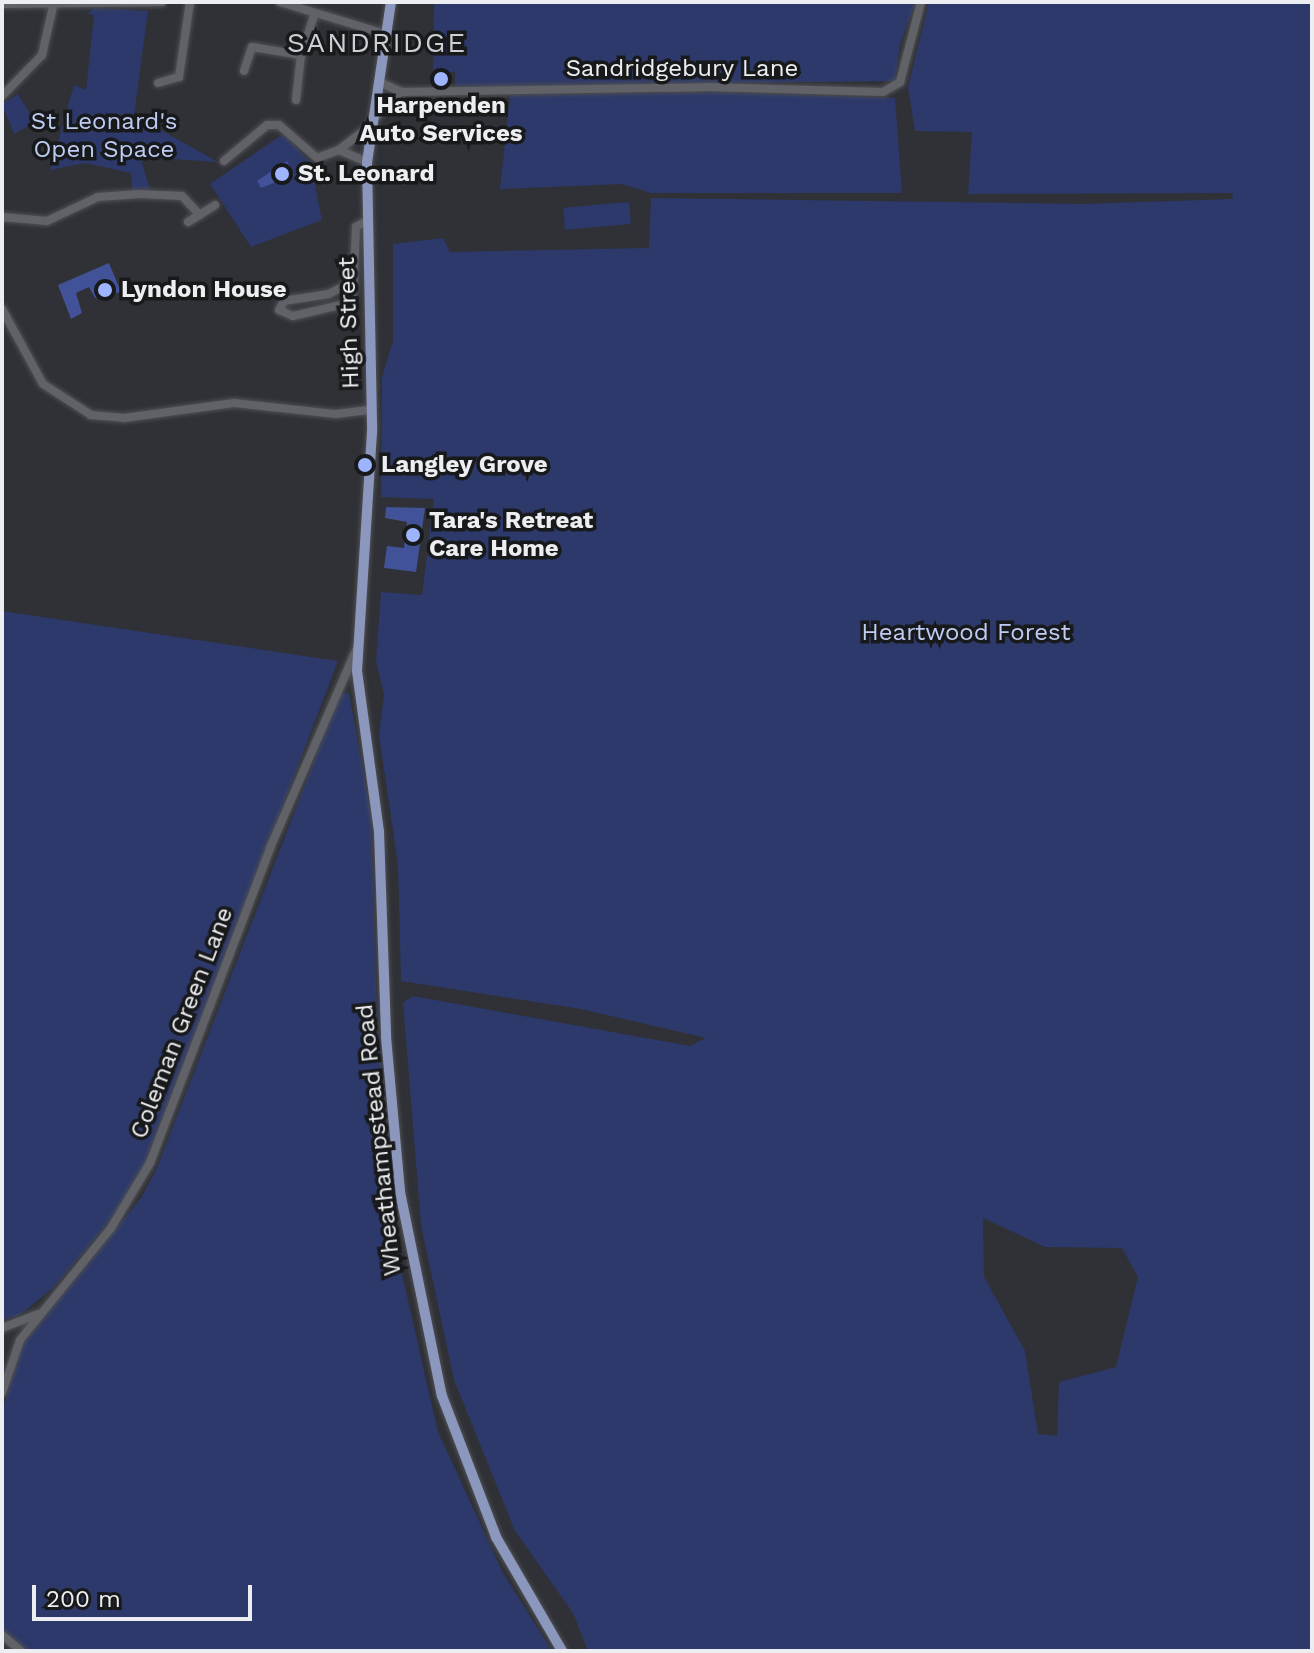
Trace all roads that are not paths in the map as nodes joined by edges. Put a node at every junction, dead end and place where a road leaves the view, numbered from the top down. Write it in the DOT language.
graph roads {
  1 [pos="54,2"];
  2 [pos="162,2"];
  3 [pos="190,2"];
  4 [pos="280,2"];
  5 [pos="391,2"];
  6 [pos="921,2"];
  7 [pos="2,4"];
  8 [pos="315,13"];
  9 [pos="385,34"];
  10 [pos="301,55"];
  11 [pos="244,71"];
  12 [pos="379,82"];
  13 [pos="158,83"];
  14 [pos="401,92"];
  15 [pos="2,96"];
  16 [pos="296,100"];
  17 [pos="372,122"];
  18 [pos="339,150"];
  19 [pos="224,161"];
  20 [pos="367,162"];
  21 [pos="215,205"];
  22 [pos="200,215"];
  23 [pos="2,217"];
  24 [pos="366,221"];
  25 [pos="188,222"];
  26 [pos="354,281"];
  27 [pos="2,309"];
  28 [pos="369,410"];
  29 [pos="359,643"];
  30 [pos="38,1314"];
  31 [pos="5,1328"];
  32 [pos="20,1340"];
  33 [pos="2,1393"];
  34 [pos="2,1635"];
  35 [pos="21,1651"];
  36 [pos="562,1651"];
  1 -- 2 [label="street"];
  1 -- 7 [label="street"];
  1 -- 15 [label="street"];
  3 -- 13 [label="street"];
  4 -- 8 [label="street"];
  5 -- 9 [label="main road, High Street"];
  6 -- 14 [label="street, Sandridgebury Lane"];
  8 -- 9 [label="street"];
  8 -- 10 [label="street"];
  9 -- 12 [label="main road, High Street"];
  10 -- 11 [label="street"];
  10 -- 16 [label="street"];
  12 -- 14 [label="street, Sandridgebury Lane"];
  12 -- 17 [label="main road, High Street"];
  14 -- 17 [label="street"];
  17 -- 18 [label="street"];
  17 -- 20 [label="main road, High Street"];
  18 -- 19 [label="street"];
  18 -- 20 [label="street"];
  20 -- 24 [label="main road, High Street"];
  21 -- 22 [label="street"];
  22 -- 23 [label="street"];
  22 -- 25 [label="street"];
  24 -- 26 [label="street"];
  24 -- 28 [label="main road, High Street"];
  26 -- 26 [label="street"];
  27 -- 28 [label="street"];
  28 -- 29 [label="main road, High Street"];
  29 -- 30 [label="street, Coleman Green Lane"];
  29 -- 36 [label="main road, Wheathampstead Road"];
  30 -- 31 [label="street"];
  30 -- 32 [label="street, Coleman Green Lane"];
  31 -- 32 [label="street"];
  32 -- 33 [label="street, Coleman Green Lane"];
  34 -- 35 [label="street"];
}
